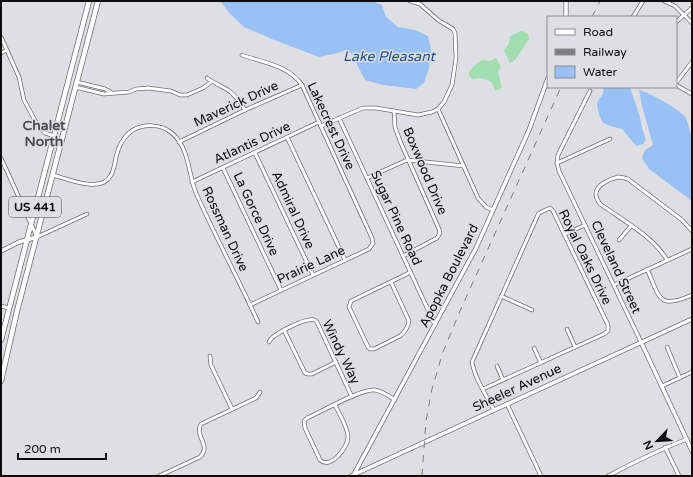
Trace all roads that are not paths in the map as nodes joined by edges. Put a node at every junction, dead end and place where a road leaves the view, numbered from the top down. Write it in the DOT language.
graph roads {
  1 [pos="89,1"];
  2 [pos="98,1"];
  3 [pos="410,1"];
  4 [pos="566,1"];
  5 [pos="643,1"];
  6 [pos="664,1"];
  7 [pos="87,8"];
  8 [pos="692,8"];
  9 [pos="95,10"];
  10 [pos="683,14"];
  11 [pos="566,16"];
  12 [pos="634,16"];
  13 [pos="677,21"];
  14 [pos="692,23"];
  15 [pos="1,37"];
  16 [pos="7,50"];
  17 [pos="1,53"];
  18 [pos="242,55"];
  19 [pos="692,62"];
  20 [pos="207,78"];
  21 [pos="547,81"];
  22 [pos="211,82"];
  23 [pos="677,83"];
  24 [pos="76,85"];
  25 [pos="302,85"];
  26 [pos="677,85"];
  27 [pos="590,91"];
  28 [pos="692,94"];
  29 [pos="438,109"];
  30 [pos="245,110"];
  31 [pos="394,111"];
  32 [pos="339,118"];
  33 [pos="319,122"];
  34 [pos="321,126"];
  35 [pos="54,136"];
  36 [pos="287,137"];
  37 [pos="610,139"];
  38 [pos="179,142"];
  39 [pos="256,153"];
  40 [pos="1,158"];
  41 [pos="47,160"];
  42 [pos="407,160"];
  43 [pos="558,163"];
  44 [pos="464,166"];
  45 [pos="223,168"];
  46 [pos="53,175"];
  47 [pos="367,178"];
  48 [pos="192,182"];
  49 [pos="493,210"];
  50 [pos="87,214"];
  51 [pos="31,223"];
  52 [pos="585,225"];
  53 [pos="631,226"];
  54 [pos="692,231"];
  55 [pos="565,234"];
  56 [pos="37,237"];
  57 [pos="372,238"];
  58 [pos="27,240"];
  59 [pos="619,240"];
  60 [pos="692,249"];
  61 [pos="1,251"];
  62 [pos="403,256"];
  63 [pos="345,260"];
  64 [pos="667,260"];
  65 [pos="647,269"];
  66 [pos="411,272"];
  67 [pos="313,275"];
  68 [pos="391,282"];
  69 [pos="614,285"];
  70 [pos="281,290"];
  71 [pos="692,295"];
  72 [pos="501,296"];
  73 [pos="250,305"];
  74 [pos="1,306"];
  75 [pos="9,308"];
  76 [pos="18,310"];
  77 [pos="532,310"];
  78 [pos="692,319"];
  79 [pos="258,322"];
  80 [pos="435,325"];
  81 [pos="567,329"];
  82 [pos="284,330"];
  83 [pos="1,340"];
  84 [pos="269,342"];
  85 [pos="641,342"];
  86 [pos="575,347"];
  87 [pos="667,347"];
  88 [pos="534,348"];
  89 [pos="210,356"];
  90 [pos="336,362"];
  91 [pos="541,363"];
  92 [pos="497,366"];
  93 [pos="692,372"];
  94 [pos="680,378"];
  95 [pos="503,380"];
  96 [pos="1,381"];
  97 [pos="662,386"];
  98 [pos="483,388"];
  99 [pos="260,392"];
  100 [pos="352,397"];
  101 [pos="395,400"];
  102 [pos="507,404"];
  103 [pos="335,405"];
  104 [pos="232,409"];
  105 [pos="494,410"];
  106 [pos="687,439"];
  107 [pos="665,447"];
  108 [pos="692,451"];
  109 [pos="159,476"];
  110 [pos="353,476"];
  111 [pos="541,476"];
  112 [pos="608,476"];
  113 [pos="679,476"];
  1 -- 7 [label="main road, US 441"];
  2 -- 9 [label="main road, US 441"];
  3 -- 29 [label="street"];
  4 -- 11 [label="street"];
  5 -- 12 [label="street"];
  6 -- 10 [label="street"];
  7 -- 9 [label="main road"];
  7 -- 35 [label="main road, US 441"];
  8 -- 10 [label="street"];
  9 -- 24 [label="main road, US 441"];
  10 -- 13 [label="street"];
  10 -- 14 [label="street"];
  15 -- 16 [label="street"];
  16 -- 17 [label="street"];
  16 -- 35 [label="street"];
  18 -- 25 [label="street, Lakecrest Drive"];
  19 -- 23 [label="street"];
  20 -- 22 [label="street"];
  21 -- 49 [label="street, Apopka Boulevard"];
  22 -- 24 [label="street"];
  22 -- 30 [label="street"];
  24 -- 46 [label="main road, US 441"];
  25 -- 30 [label="street, Maverick Drive"];
  25 -- 33 [label="street, Lakecrest Drive"];
  26 -- 28 [label="street"];
  27 -- 43 [label="street"];
  29 -- 31 [label="street"];
  29 -- 44 [label="street"];
  30 -- 38 [label="street, Maverick Drive"];
  31 -- 32 [label="street"];
  31 -- 42 [label="street, Boxwood Drive"];
  32 -- 34 [label="street"];
  32 -- 47 [label="street, Sugar Pine Road"];
  33 -- 34 [label="street, Lakecrest Drive"];
  33 -- 36 [label="street, Atlantis Drive"];
  34 -- 57 [label="street, Lakecrest Drive"];
  35 -- 41 [label="main road, US 441"];
  36 -- 39 [label="street, Atlantis Drive"];
  36 -- 63 [label="street"];
  37 -- 43 [label="street"];
  38 -- 46 [label="street"];
  38 -- 48 [label="street, Rossman Drive"];
  39 -- 45 [label="street, Atlantis Drive"];
  39 -- 67 [label="street, Admiral Drive"];
  40 -- 51 [label="street"];
  41 -- 46 [label="main road"];
  41 -- 51 [label="main road, US 441"];
  42 -- 44 [label="street"];
  42 -- 47 [label="street"];
  42 -- 62 [label="street, Boxwood Drive"];
  43 -- 52 [label="street, Cleveland Street"];
  44 -- 49 [label="street"];
  45 -- 48 [label="street, Atlantis Drive"];
  45 -- 70 [label="street, La Gorce Drive"];
  46 -- 56 [label="main road, US 441"];
  47 -- 62 [label="street, Sugar Pine Road"];
  48 -- 73 [label="street, Rossman Drive"];
  49 -- 80 [label="street, Apopka Boulevard"];
  50 -- 56 [label="street"];
  51 -- 56 [label="street"];
  51 -- 58 [label="main road, US 441"];
  52 -- 55 [label="street"];
  52 -- 69 [label="street, Cleveland Street"];
  53 -- 54 [label="street"];
  53 -- 59 [label="street"];
  53 -- 64 [label="street"];
  55 -- 72 [label="street, Royal Oaks Drive"];
  55 -- 86 [label="street, Royal Oaks Drive"];
  56 -- 58 [label="street"];
  56 -- 76 [label="main road, US 441"];
  57 -- 63 [label="street, Prairie Lane"];
  58 -- 61 [label="street"];
  58 -- 75 [label="main road, US 441"];
  60 -- 64 [label="street"];
  62 -- 66 [label="street, Sugar Pine Road"];
  63 -- 67 [label="street, Prairie Lane"];
  64 -- 65 [label="street"];
  65 -- 69 [label="street"];
  65 -- 71 [label="street"];
  66 -- 68 [label="street"];
  66 -- 80 [label="street, Sugar Pine Road"];
  67 -- 70 [label="street, Prairie Lane"];
  68 -- 68 [label="street"];
  69 -- 85 [label="street, Cleveland Street"];
  70 -- 73 [label="street, Prairie Lane"];
  72 -- 77 [label="street"];
  72 -- 98 [label="street, Royal Oaks Drive"];
  73 -- 79 [label="street, Rossman Drive"];
  74 -- 75 [label="street"];
  75 -- 76 [label="main road"];
  75 -- 83 [label="main road, US 441"];
  76 -- 96 [label="main road, US 441"];
  78 -- 85 [label="street, Sheeler Avenue"];
  80 -- 101 [label="street, Apopka Boulevard"];
  81 -- 86 [label="street"];
  82 -- 84 [label="street, Windy Way"];
  82 -- 90 [label="street, Windy Way"];
  82 -- 90 [label="street"];
  85 -- 97 [label="street, Cleveland Street"];
  85 -- 102 [label="street, Sheeler Avenue"];
  86 -- 91 [label="street, Royal Oaks Drive"];
  87 -- 94 [label="street"];
  88 -- 91 [label="street"];
  89 -- 104 [label="street"];
  90 -- 100 [label="street, Windy Way"];
  91 -- 95 [label="street, Royal Oaks Drive"];
  92 -- 95 [label="street"];
  93 -- 94 [label="street"];
  94 -- 97 [label="street"];
  95 -- 98 [label="street, Royal Oaks Drive"];
  97 -- 106 [label="street, Cleveland Street"];
  98 -- 105 [label="street, Royal Oaks Drive"];
  99 -- 104 [label="street"];
  100 -- 101 [label="street"];
  100 -- 103 [label="street"];
  101 -- 110 [label="street, Apopka Boulevard"];
  102 -- 105 [label="street, Sheeler Avenue"];
  102 -- 111 [label="street"];
  103 -- 103 [label="street"];
  104 -- 109 [label="street"];
  105 -- 110 [label="street, Sheeler Avenue"];
  106 -- 107 [label="street"];
  106 -- 108 [label="street, Cleveland Street"];
  107 -- 112 [label="street"];
  107 -- 113 [label="street"];
}
